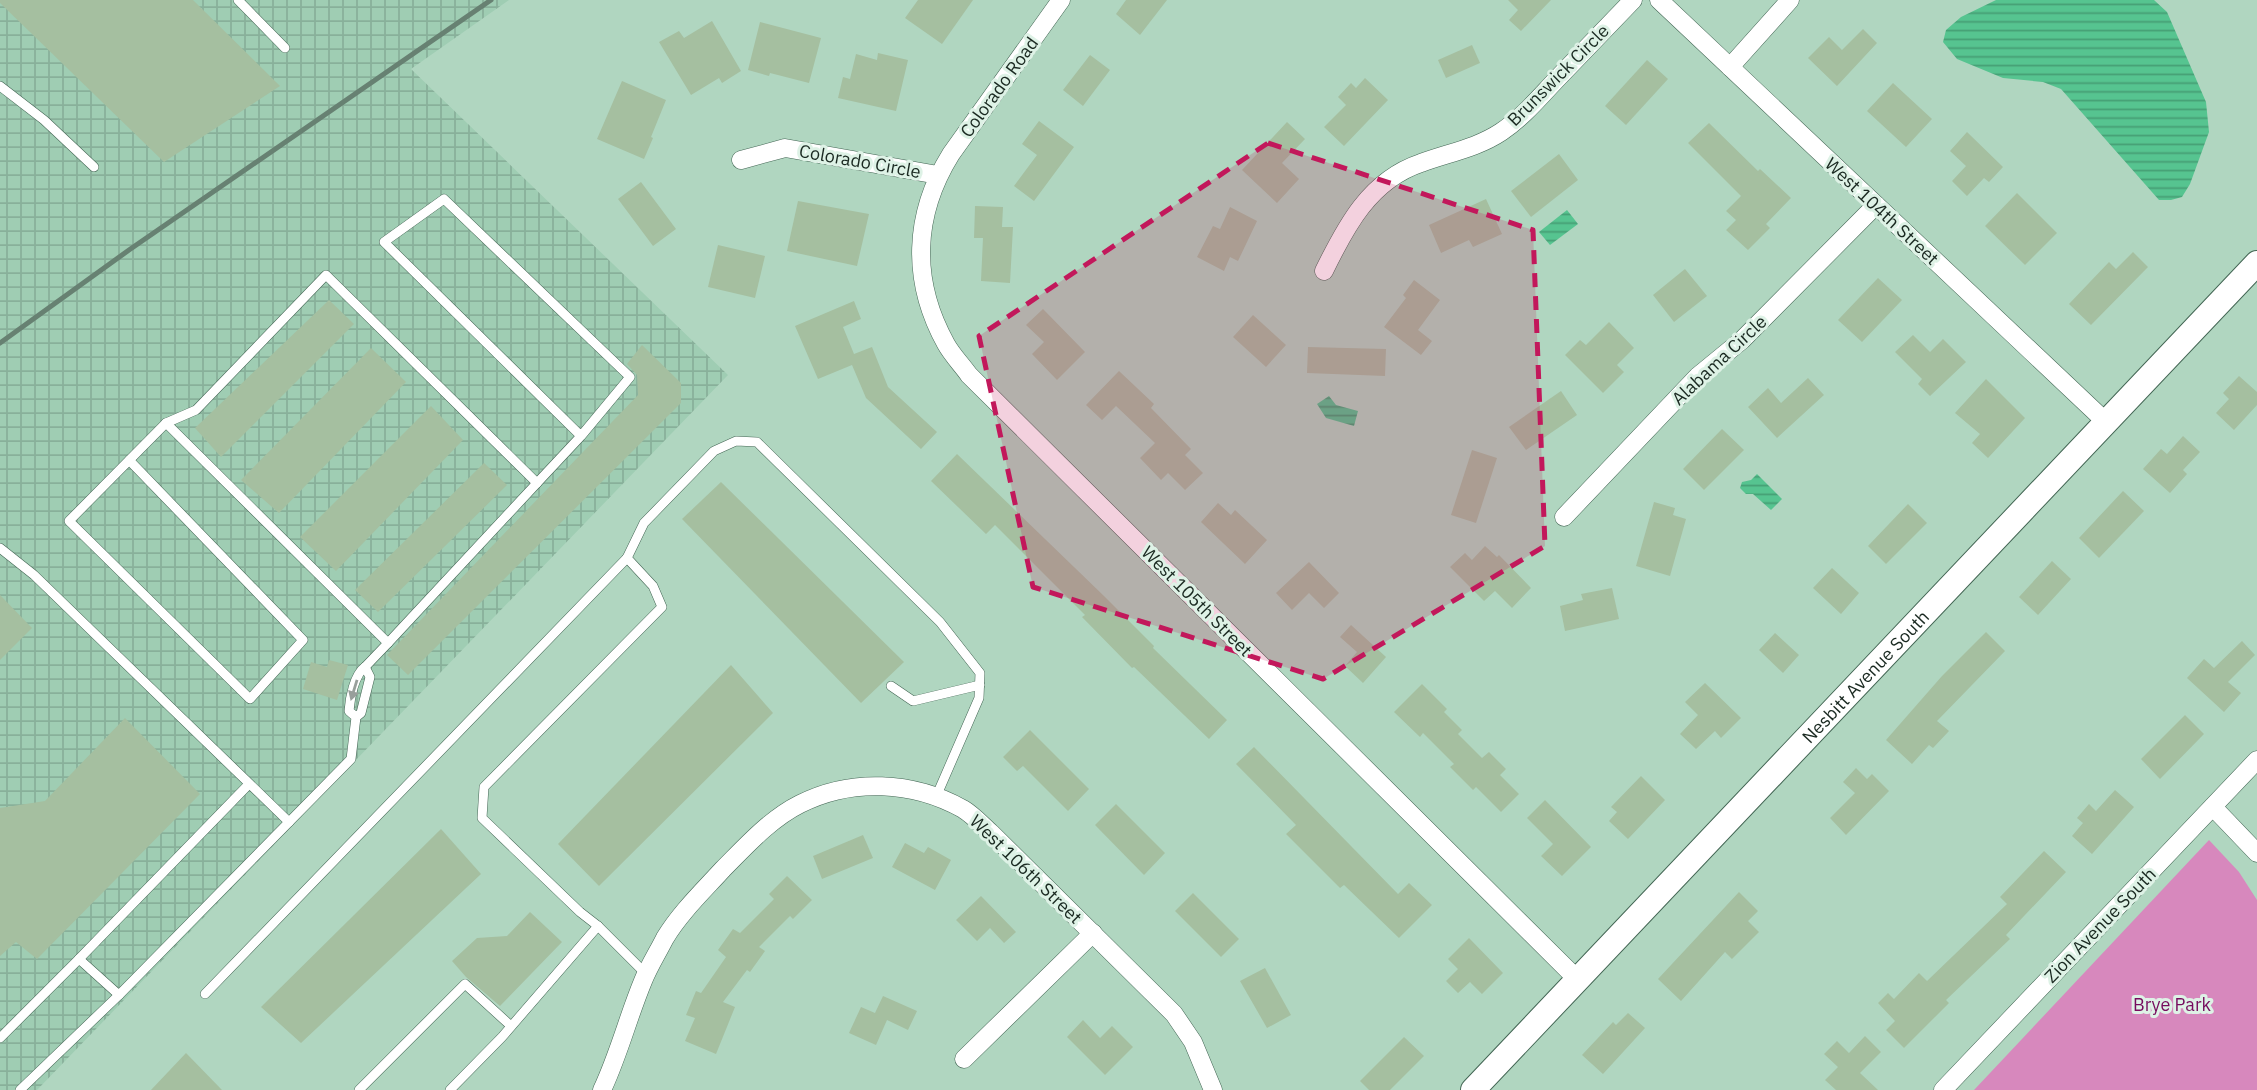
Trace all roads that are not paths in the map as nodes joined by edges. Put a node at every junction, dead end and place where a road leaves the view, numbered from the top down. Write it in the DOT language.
graph roads {
  1 [pos="238,0"];
  2 [pos="1061,0"];
  3 [pos="1633,0"];
  4 [pos="1659,0"];
  5 [pos="1790,0"];
  6 [pos="285,48"];
  7 [pos="1730,67"];
  8 [pos="0,86"];
  9 [pos="741,160"];
  10 [pos="94,167"];
  11 [pos="938,175"];
  12 [pos="1876,205"];
  13 [pos="2257,262"];
  14 [pos="1324,271"];
  15 [pos="2106,422"];
  16 [pos="166,423"];
  17 [pos="581,436"];
  18 [pos="129,460"];
  19 [pos="537,482"];
  20 [pos="1564,517"];
  21 [pos="0,548"];
  22 [pos="627,558"];
  23 [pos="388,643"];
  24 [pos="980,685"];
  25 [pos="891,686"];
  26 [pos="2257,760"];
  27 [pos="249,784"];
  28 [pos="936,797"];
  29 [pos="2213,807"];
  30 [pos="289,822"];
  31 [pos="2257,853"];
  32 [pos="598,926"];
  33 [pos="1093,933"];
  34 [pos="79,959"];
  35 [pos="646,974"];
  36 [pos="1577,979"];
  37 [pos="205,994"];
  38 [pos="119,995"];
  39 [pos="511,1026"];
  40 [pos="2,1031"];
  41 [pos="964,1059"];
  42 [pos="20,1090"];
  43 [pos="359,1090"];
  44 [pos="450,1090"];
  45 [pos="602,1090"];
  46 [pos="1213,1090"];
  47 [pos="1473,1090"];
  48 [pos="1943,1090"];
  1 -- 6 [label="lane"];
  2 -- 11 [label="street, Colorado Road"];
  3 -- 14 [label="street, Brunswick Circle"];
  4 -- 7 [label="street, West 104th Street"];
  5 -- 7 [label="street"];
  7 -- 12 [label="street, West 104th Street"];
  8 -- 10 [label="lane"];
  9 -- 11 [label="street, Colorado Circle"];
  11 -- 36 [label="street, West 105th Street"];
  12 -- 15 [label="street, West 104th Street"];
  12 -- 20 [label="street, Alabama Circle"];
  13 -- 15 [label="street, Nesbitt Avenue South"];
  15 -- 36 [label="street, Nesbitt Avenue South"];
  16 -- 18 [label="lane"];
  16 -- 19 [label="lane"];
  16 -- 23 [label="lane"];
  17 -- 17 [label="lane"];
  17 -- 19 [label="lane"];
  18 -- 18 [label="lane"];
  19 -- 23 [label="lane"];
  21 -- 27 [label="lane"];
  22 -- 24 [label="lane"];
  22 -- 32 [label="lane"];
  22 -- 37 [label="lane"];
  23 -- 30 [label="lane"];
  24 -- 25 [label="lane"];
  24 -- 28 [label="lane"];
  26 -- 29 [label="street, Zion Avenue South"];
  27 -- 30 [label="lane"];
  27 -- 34 [label="lane"];
  28 -- 33 [label="street, West 106th Street"];
  28 -- 35 [label="street, West 106th Street"];
  29 -- 31 [label="street"];
  29 -- 48 [label="street, Zion Avenue South"];
  30 -- 38 [label="lane"];
  32 -- 35 [label="lane"];
  32 -- 39 [label="lane"];
  33 -- 41 [label="street"];
  33 -- 46 [label="street, West 106th Street"];
  34 -- 38 [label="lane"];
  34 -- 40 [label="lane"];
  35 -- 45 [label="street, West 106th Street"];
  36 -- 47 [label="street, Nesbitt Avenue South"];
  38 -- 42 [label="lane"];
  39 -- 43 [label="lane"];
  39 -- 44 [label="lane"];
}
